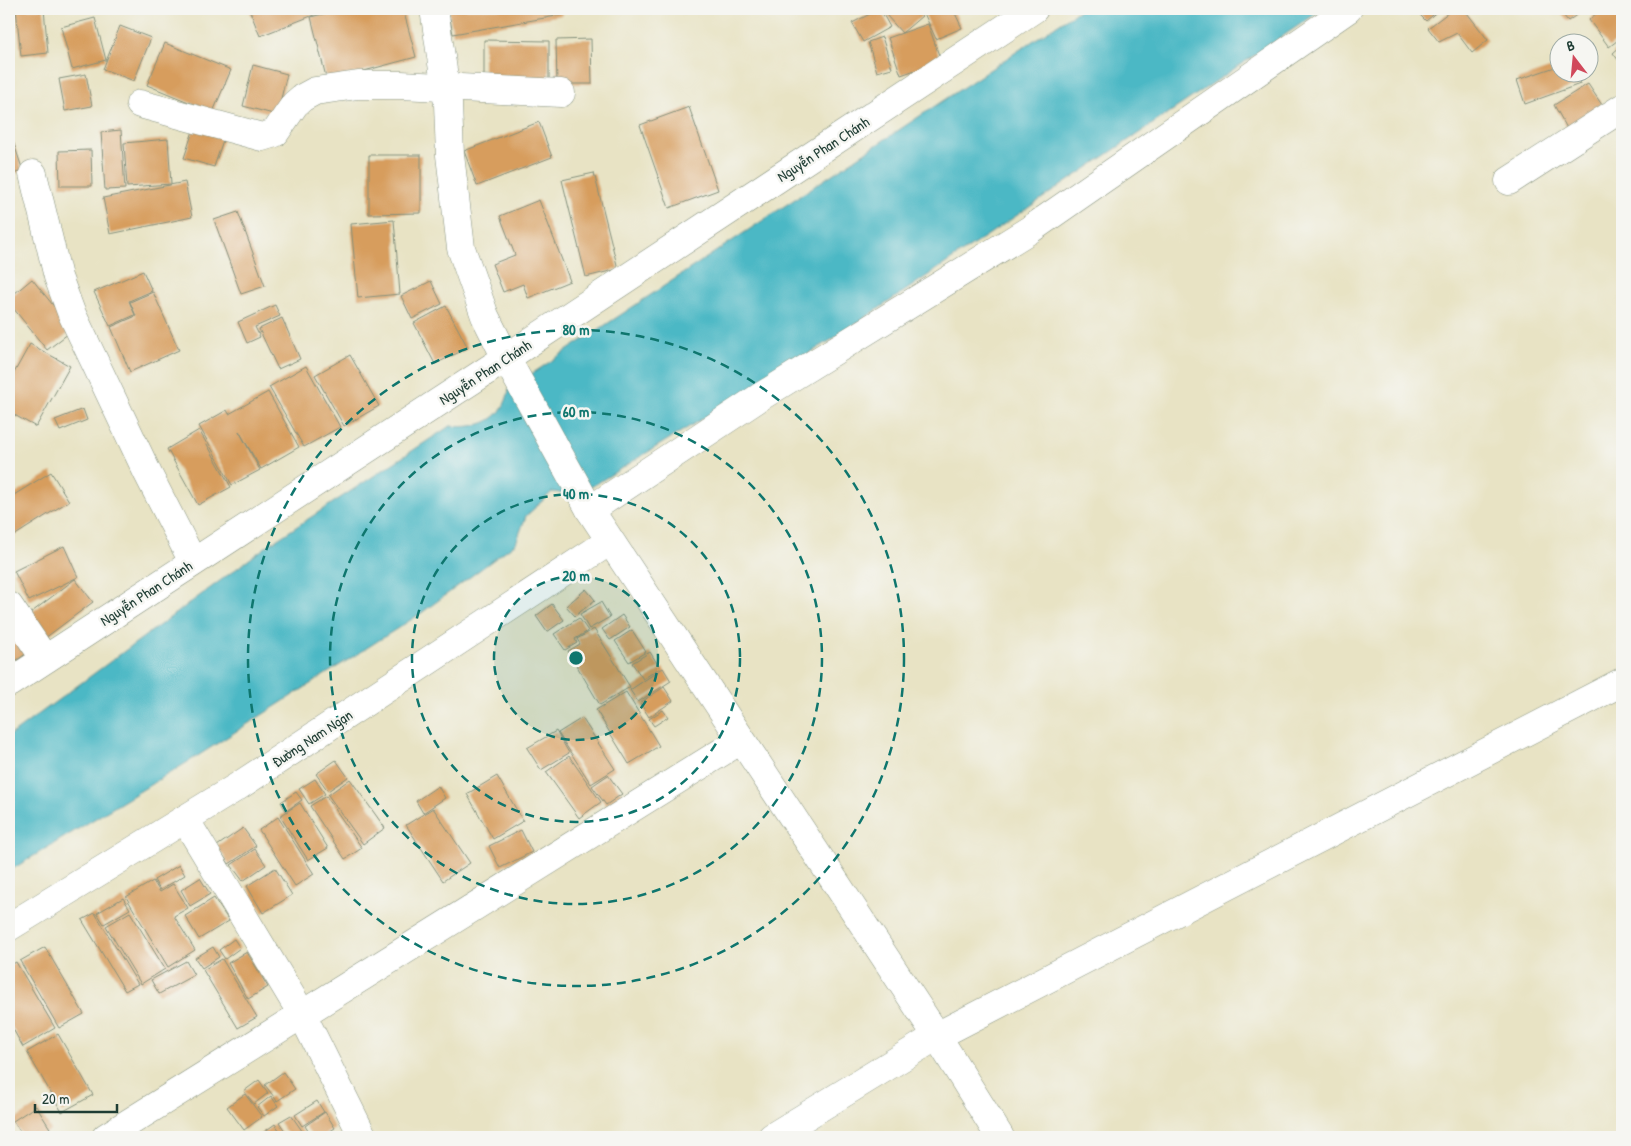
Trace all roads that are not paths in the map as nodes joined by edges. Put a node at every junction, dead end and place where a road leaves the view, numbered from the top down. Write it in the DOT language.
graph roads {
  1 [pos="434,9"];
  2 [pos="1034,9"];
  3 [pos="1348,9"];
  4 [pos="446,88"];
  5 [pos="561,93"];
  6 [pos="140,104"];
  7 [pos="1622,108"];
  8 [pos="33,174"];
  9 [pos="1510,180"];
  10 [pos="511,367"];
  11 [pos="586,503"];
  12 [pos="610,541"];
  13 [pos="193,562"];
  14 [pos="9,606"];
  15 [pos="45,659"];
  16 [pos="1622,682"];
  17 [pos="9,683"];
  18 [pos="741,740"];
  19 [pos="185,819"];
  20 [pos="9,927"];
  21 [pos="302,1014"];
  22 [pos="937,1036"];
  23 [pos="106,1137"];
  24 [pos="363,1137"];
  25 [pos="772,1137"];
  26 [pos="1000,1137"];
  1 -- 4 [label="street"];
  2 -- 10 [label="street, Nguyễn Phan Chánh"];
  3 -- 11 [label="street"];
  4 -- 5 [label="street"];
  4 -- 6 [label="street"];
  4 -- 10 [label="street"];
  7 -- 9 [label="street"];
  8 -- 13 [label="street"];
  10 -- 11 [label="street"];
  10 -- 13 [label="street, Nguyễn Phan Chánh"];
  11 -- 12 [label="street"];
  12 -- 18 [label="street"];
  12 -- 19 [label="street, Đường Nam Ngạn"];
  13 -- 15 [label="street, Nguyễn Phan Chánh"];
  14 -- 15 [label="street"];
  15 -- 17 [label="street, Nguyễn Phan Chánh"];
  16 -- 22 [label="street"];
  18 -- 21 [label="street"];
  18 -- 22 [label="street"];
  19 -- 20 [label="street, Đường Nam Ngạn"];
  19 -- 21 [label="street"];
  21 -- 23 [label="street"];
  21 -- 24 [label="street"];
  22 -- 25 [label="street"];
  22 -- 26 [label="street"];
}
